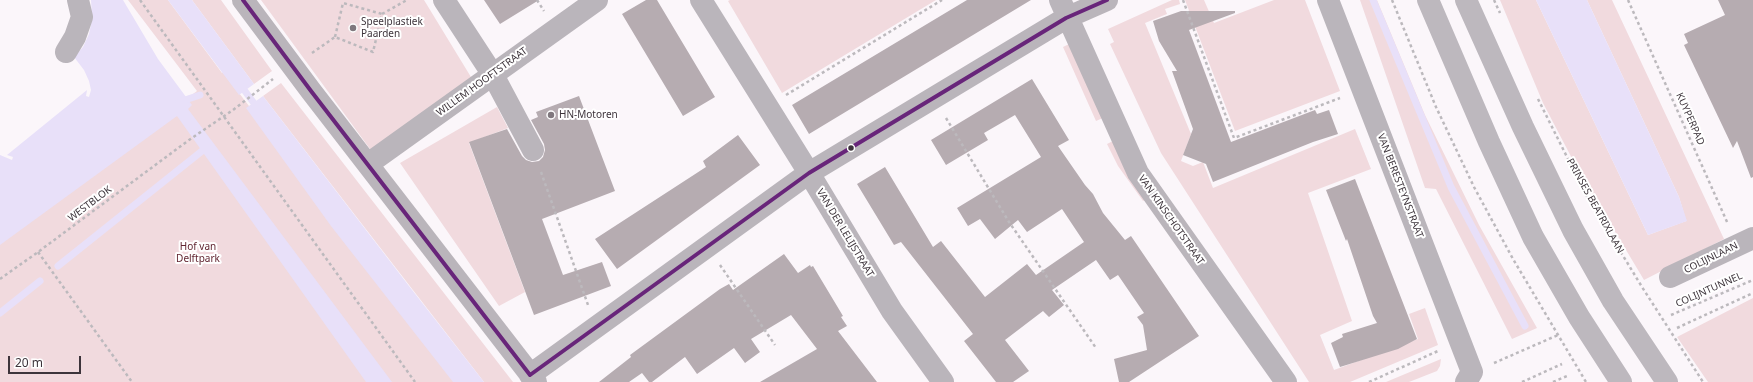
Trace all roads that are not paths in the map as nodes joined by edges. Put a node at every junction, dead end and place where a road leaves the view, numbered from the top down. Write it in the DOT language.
graph roads {
  1 [pos="78,0"];
  2 [pos="243,0"];
  3 [pos="444,0"];
  4 [pos="597,0"];
  5 [pos="701,0"];
  6 [pos="1107,0"];
  7 [pos="1328,0"];
  8 [pos="1428,0"];
  9 [pos="1466,0"];
  10 [pos="1063,9"];
  11 [pos="66,52"];
  12 [pos="493,75"];
  13 [pos="533,150"];
  14 [pos="368,164"];
  15 [pos="809,173"];
  16 [pos="1745,242"];
  17 [pos="1670,277"];
  18 [pos="1469,377"];
  19 [pos="533,378"];
  20 [pos="943,382"];
  21 [pos="1286,382"];
  22 [pos="1621,382"];
  23 [pos="1667,382"];
  1 -- 11 [label="street"];
  2 -- 14 [label="street"];
  3 -- 12 [label="street"];
  4 -- 12 [label="street, WILLEM HOOFTSTRAAT"];
  5 -- 15 [label="street, VAN DER LELIJSTRAAT"];
  6 -- 10 [label="street"];
  7 -- 18 [label="street, VAN BERESTEYNSTRAAT"];
  8 -- 22 [label="main road"];
  9 -- 23 [label="main road"];
  10 -- 15 [label="street"];
  10 -- 21 [label="street, VAN KINSCHOTSTRAAT"];
  12 -- 13 [label="street"];
  12 -- 14 [label="street, WILLEM HOOFTSTRAAT"];
  14 -- 19 [label="street"];
  15 -- 19 [label="street"];
  15 -- 20 [label="street, VAN DER LELIJSTRAAT"];
  16 -- 17 [label="street, COLIJNLAAN"];
}
